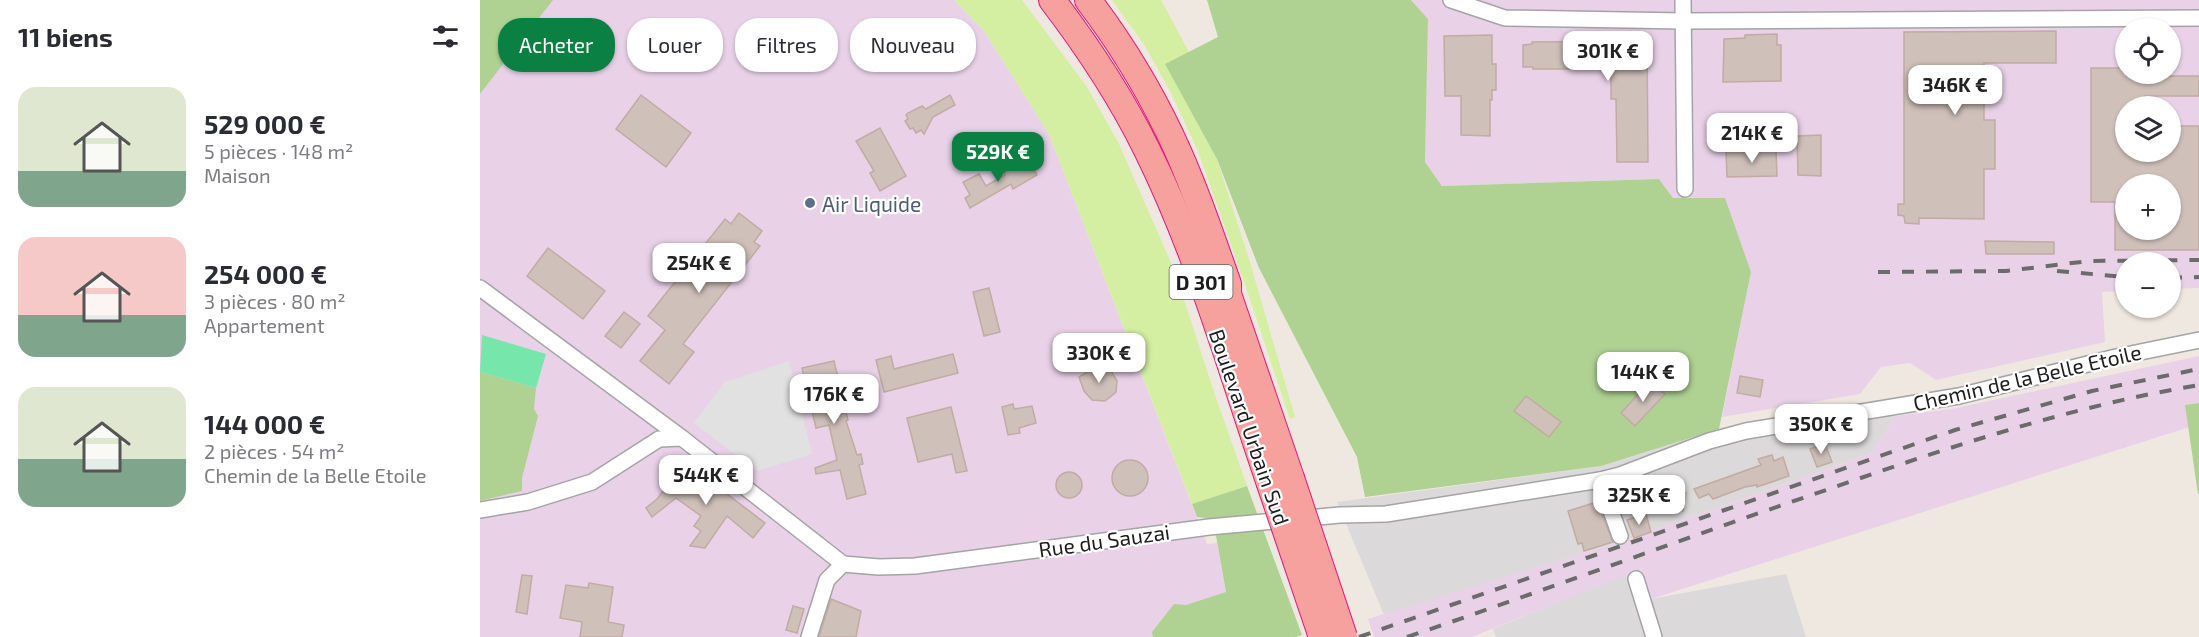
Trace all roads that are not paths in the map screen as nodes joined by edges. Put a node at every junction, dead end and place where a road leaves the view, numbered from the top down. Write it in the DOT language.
graph roads {
  1 [pos="1052,0"];
  2 [pos="1074,0"];
  3 [pos="1088,0"];
  4 [pos="1104,0"];
  5 [pos="1451,0"];
  6 [pos="1683,0"];
  7 [pos="2199,18"];
  8 [pos="1683,21"];
  9 [pos="1685,189"];
  10 [pos="480,288"];
  11 [pos="1228,294"];
  12 [pos="2197,340"];
  13 [pos="682,438"];
  14 [pos="1280,480"];
  15 [pos="1600,480"];
  16 [pos="480,510"];
  17 [pos="1366,515"];
  18 [pos="1620,536"];
  19 [pos="843,564"];
  20 [pos="1636,579"];
  21 [pos="809,637"];
  22 [pos="1322,637"];
  23 [pos="1344,637"];
  24 [pos="1654,637"];
  1 -- 14 [label="highway, Boulevard Urbain Sud / D 301"];
  2 -- 11 [label="highway, D 301"];
  3 -- 11 [label="highway"];
  4 -- 11 [label="highway"];
  5 -- 8 [label="street"];
  6 -- 8 [label="street"];
  7 -- 8 [label="street"];
  8 -- 9 [label="street"];
  10 -- 13 [label="street"];
  11 -- 14 [label="highway, Boulevard Urbain Sud / D 301"];
  12 -- 15 [label="street, Chemin de la Belle Etoile"];
  13 -- 16 [label="street"];
  13 -- 19 [label="street"];
  14 -- 22 [label="highway, Boulevard Urbain Sud / D 301, bridge"];
  14 -- 23 [label="highway, Boulevard Urbain Sud / D 301, bridge"];
  15 -- 17 [label="street, Chemin de la Belle Etoile"];
  15 -- 18 [label="street"];
  17 -- 19 [label="street, Rue du Sauzai"];
  19 -- 21 [label="street"];
  20 -- 24 [label="street"];
}
